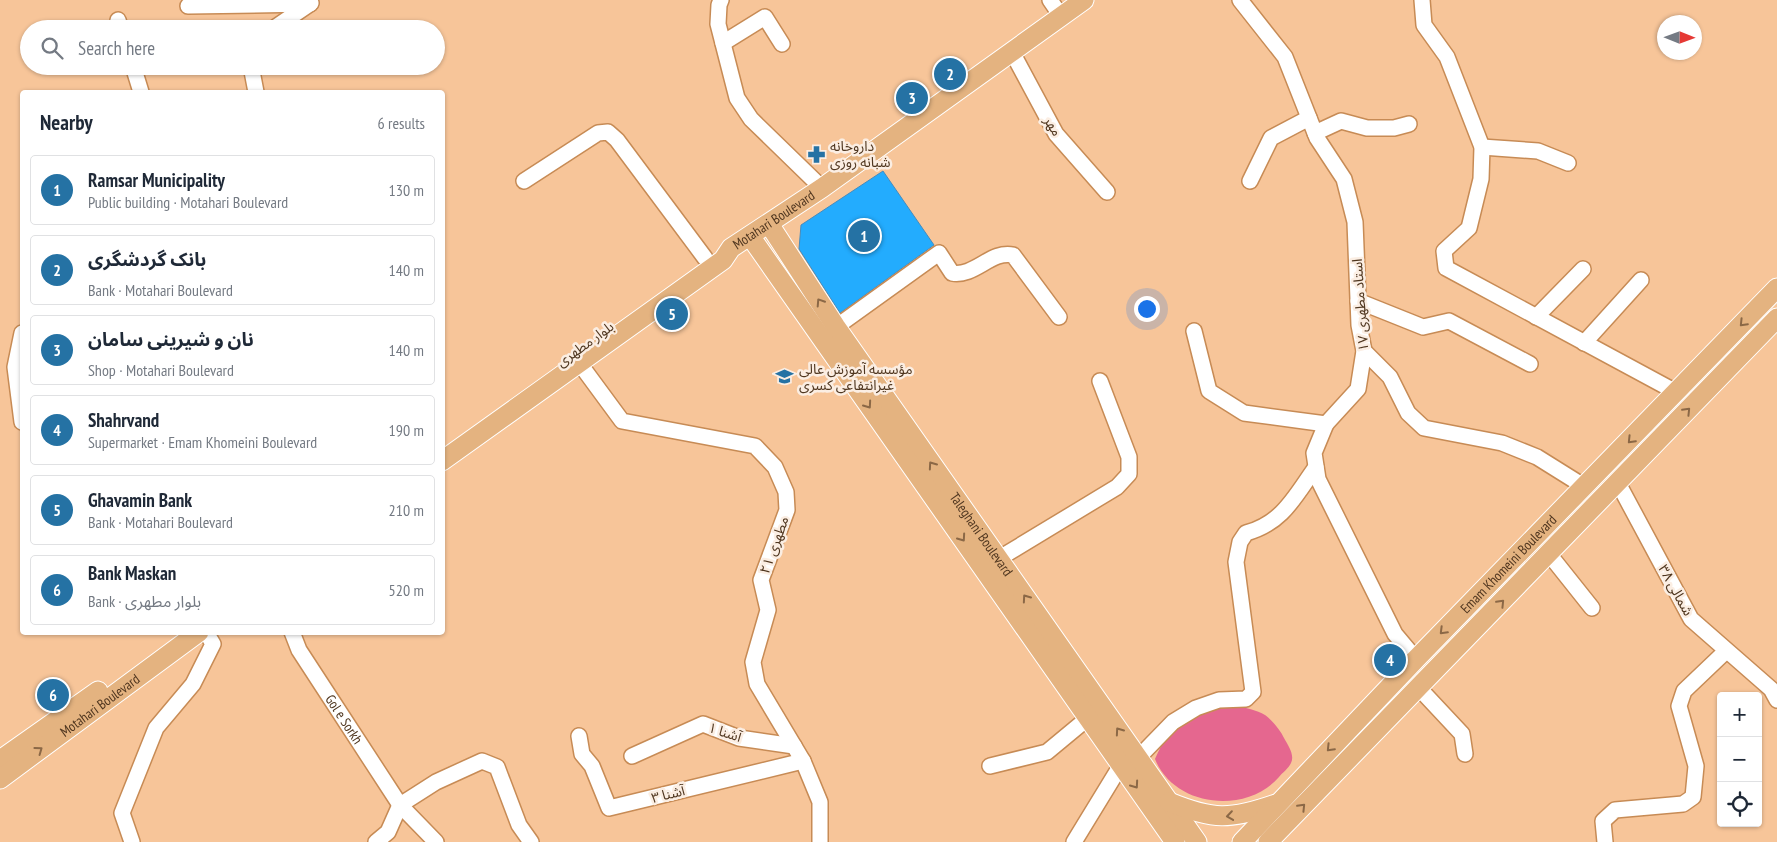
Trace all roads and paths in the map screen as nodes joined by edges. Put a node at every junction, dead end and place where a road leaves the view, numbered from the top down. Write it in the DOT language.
graph roads {
  1 [pos="721,0"];
  2 [pos="1050,0"];
  3 [pos="1084,0"];
  4 [pos="1240,0"];
  5 [pos="1422,0"];
  6 [pos="310,1"];
  7 [pos="188,6"];
  8 [pos="1061,16"];
  9 [pos="285,20"];
  10 [pos="723,44"];
  11 [pos="782,44"];
  12 [pos="1012,52"];
  13 [pos="135,75"];
  14 [pos="253,75"];
  15 [pos="139,90"];
  16 [pos="256,90"];
  17 [pos="1309,118"];
  18 [pos="1408,124"];
  19 [pos="1315,133"];
  20 [pos="1482,147"];
  21 [pos="1568,163"];
  22 [pos="524,181"];
  23 [pos="1250,181"];
  24 [pos="822,188"];
  25 [pos="1106,192"];
  26 [pos="769,224"];
  27 [pos="750,236"];
  28 [pos="731,248"];
  29 [pos="705,258"];
  30 [pos="1584,269"];
  31 [pos="1641,280"];
  32 [pos="1777,288"];
  33 [pos="665,294"];
  34 [pos="1358,301"];
  35 [pos="1059,317"];
  36 [pos="1536,317"];
  37 [pos="1777,318"];
  38 [pos="836,327"];
  39 [pos="1194,331"];
  40 [pos="1584,343"];
  41 [pos="20,350"];
  42 [pos="1364,351"];
  43 [pos="580,364"];
  44 [pos="1530,364"];
  45 [pos="1100,381"];
  46 [pos="1676,392"];
  47 [pos="20,406"];
  48 [pos="1326,424"];
  49 [pos="445,444"];
  50 [pos="445,459"];
  51 [pos="1316,467"];
  52 [pos="1618,483"];
  53 [pos="1585,487"];
  54 [pos="1549,554"];
  55 [pos="998,559"];
  56 [pos="1592,608"];
  57 [pos="177,635"];
  58 [pos="195,635"];
  59 [pos="208,635"];
  60 [pos="293,635"];
  61 [pos="1726,651"];
  62 [pos="1416,659"];
  63 [pos="1061,663"];
  64 [pos="1425,681"];
  65 [pos="1777,700"];
  66 [pos="1088,718"];
  67 [pos="580,736"];
  68 [pos="794,746"];
  69 [pos="1466,754"];
  70 [pos="632,756"];
  71 [pos="0,760"];
  72 [pos="803,761"];
  73 [pos="1130,762"];
  74 [pos="990,766"];
  75 [pos="0,779"];
  76 [pos="1169,802"];
  77 [pos="1277,803"];
  78 [pos="400,805"];
  79 [pos="132,842"];
  80 [pos="376,842"];
  81 [pos="436,842"];
  82 [pos="531,842"];
  83 [pos="820,842"];
  84 [pos="1074,842"];
  85 [pos="1175,842"];
  86 [pos="1198,842"];
  87 [pos="1242,842"];
  88 [pos="1269,842"];
  89 [pos="1604,842"];
  1 -- 10 [label="street"];
  2 -- 8 [label="street"];
  3 -- 8 [label="main road, Motahari Boulevard"];
  4 -- 17 [label="street, استاد مطهری ۱۷"];
  5 -- 20 [label="street"];
  6 -- 7 [label="street"];
  6 -- 9 [label="street"];
  8 -- 12 [label="main road, Motahari Boulevard"];
  10 -- 11 [label="street"];
  10 -- 24 [label="street"];
  12 -- 24 [label="main road, Motahari Boulevard"];
  12 -- 25 [label="street, مهر"];
  13 -- 15 [label="street"];
  14 -- 16 [label="street"];
  17 -- 19 [label="street, استاد مطهری ۱۷"];
  17 -- 23 [label="street"];
  18 -- 19 [label="street"];
  19 -- 34 [label="street, استاد مطهری ۱۷"];
  20 -- 21 [label="street"];
  20 -- 36 [label="street"];
  22 -- 29 [label="street"];
  24 -- 26 [label="main road, Motahari Boulevard"];
  26 -- 27 [label="main road, Motahari Boulevard"];
  38 -- 26 [label="main road, Taleghani Boulevard, one-way"];
  27 -- 28 [label="main road, Motahari Boulevard"];
  27 -- 63 [label="main road, Taleghani Boulevard, one-way"];
  28 -- 29 [label="main road, بلوار مطهری"];
  28 -- 33 [label="main road, Motahari Boulevard"];
  29 -- 33 [label="main road, بلوار مطهری"];
  30 -- 36 [label="street"];
  31 -- 40 [label="street"];
  32 -- 46 [label="main road, Emam Khomeini Boulevard, one-way"];
  33 -- 43 [label="main road, Motahari Boulevard"];
  33 -- 49 [label="main road, بلوار مطهری"];
  34 -- 42 [label="street, استاد مطهری ۱۷"];
  34 -- 44 [label="street"];
  35 -- 38 [label="street"];
  36 -- 40 [label="street"];
  52 -- 37 [label="main road, Emam Khomeini Boulevard, one-way"];
  55 -- 38 [label="main road, Taleghani Boulevard, one-way"];
  39 -- 48 [label="street"];
  40 -- 46 [label="street"];
  41 -- 47 [label="street"];
  42 -- 48 [label="street, استاد مطهری ۱۷"];
  42 -- 53 [label="street"];
  43 -- 50 [label="main road, Motahari Boulevard"];
  43 -- 68 [label="street, مطهری ۲۱"];
  45 -- 55 [label="street"];
  46 -- 53 [label="main road, Emam Khomeini Boulevard, one-way"];
  48 -- 51 [label="street, استاد مطهری ۱۷"];
  51 -- 62 [label="street, استاد مطهری ۱۷"];
  51 -- 73 [label="street"];
  52 -- 54 [label="main road, Emam Khomeini Boulevard"];
  52 -- 61 [label="street, شمالی ۳۸"];
  53 -- 62 [label="main road, Emam Khomeini Boulevard, one-way"];
  54 -- 56 [label="street"];
  64 -- 54 [label="main road, Emam Khomeini Boulevard, one-way"];
  63 -- 55 [label="main road, Taleghani Boulevard, one-way"];
  57 -- 71 [label="main road"];
  75 -- 58 [label="main road, Motahari Boulevard, one-way"];
  59 -- 79 [label="street"];
  60 -- 78 [label="street, Gol e Sorkh"];
  61 -- 65 [label="street, شمالی ۳۸"];
  61 -- 89 [label="street"];
  62 -- 64 [label="main road"];
  62 -- 77 [label="main road, Emam Khomeini Boulevard, one-way"];
  63 -- 66 [label="main road, Taleghani Boulevard"];
  73 -- 63 [label="main road, Taleghani Boulevard, one-way"];
  64 -- 69 [label="street"];
  88 -- 64 [label="main road, Emam Khomeini Boulevard, one-way"];
  66 -- 73 [label="main road, Taleghani Boulevard"];
  66 -- 74 [label="street"];
  67 -- 72 [label="street, آشنا ۳"];
  68 -- 70 [label="street, آشنا ۱"];
  68 -- 72 [label="street, مطهری ۲۱"];
  72 -- 83 [label="street, مطهری ۲۱"];
  73 -- 76 [label="main road, Taleghani Boulevard"];
  73 -- 84 [label="street"];
  73 -- 85 [label="main road, Taleghani Boulevard, one-way"];
  77 -- 76 [label="main road, one-way"];
  76 -- 86 [label="main road, Taleghani Boulevard"];
  77 -- 87 [label="main road, Emam Khomeini Boulevard"];
  78 -- 80 [label="street"];
  78 -- 81 [label="street, Gol e Sorkh"];
  78 -- 82 [label="street"];
}
